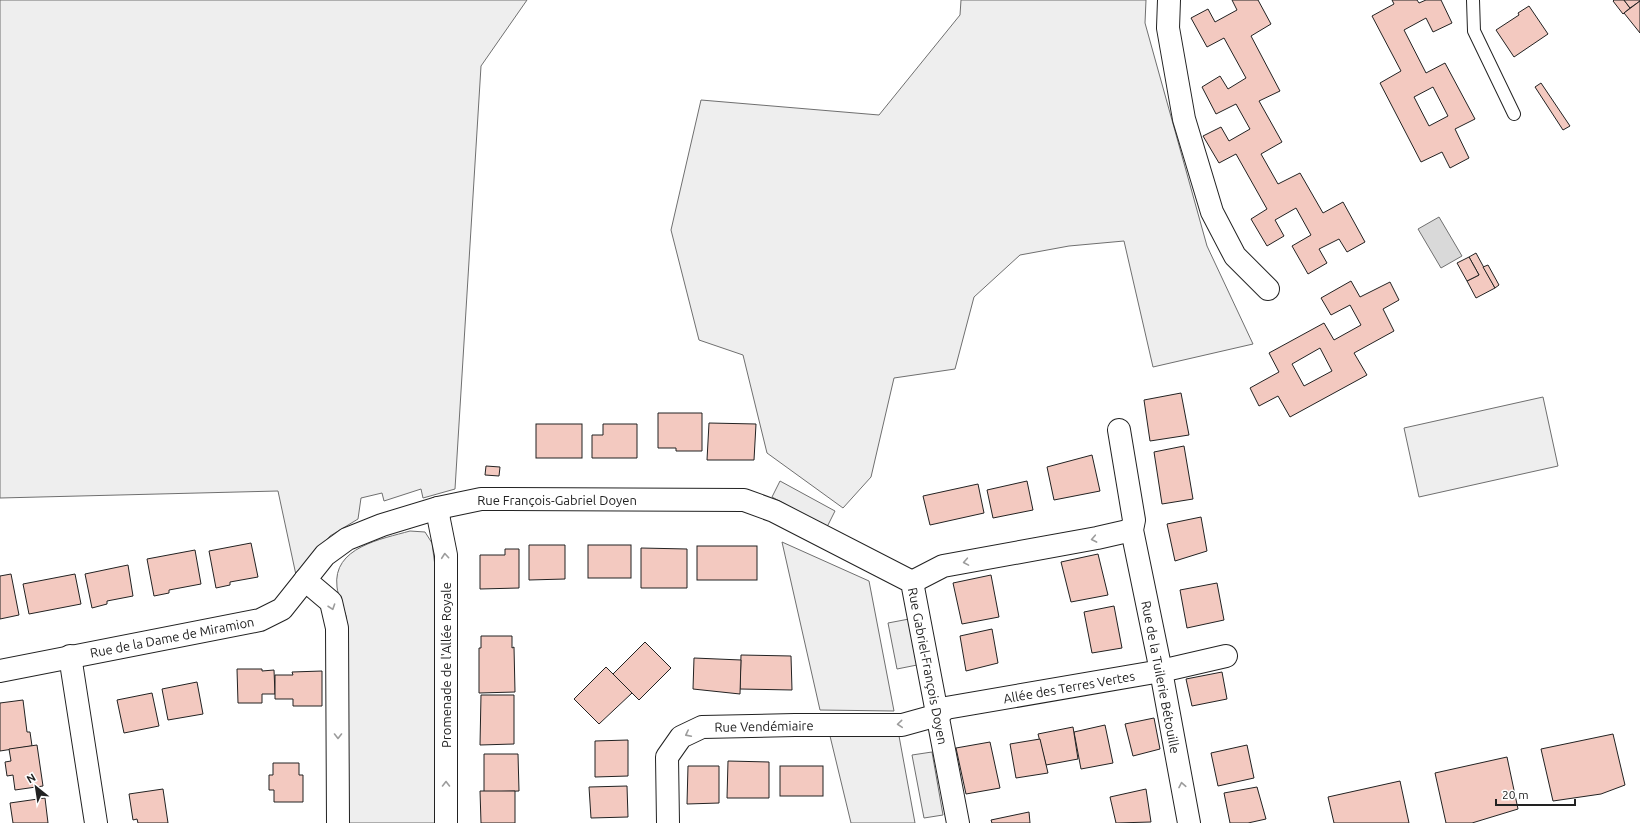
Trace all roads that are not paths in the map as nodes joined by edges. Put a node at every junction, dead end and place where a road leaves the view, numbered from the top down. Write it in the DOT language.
graph roads {
  1 [pos="1169,0"];
  2 [pos="1473,0"];
  3 [pos="1514,114"];
  4 [pos="1268,289"];
  5 [pos="1119,430"];
  6 [pos="689,500"];
  7 [pos="438,508"];
  8 [pos="1132,530"];
  9 [pos="305,580"];
  10 [pos="912,582"];
  11 [pos="70,656"];
  12 [pos="1226,656"];
  13 [pos="0,671"];
  14 [pos="1160,671"];
  15 [pos="938,715"];
  16 [pos="96,823"];
  17 [pos="338,823"];
  18 [pos="446,823"];
  19 [pos="668,823"];
  20 [pos="958,823"];
  21 [pos="1189,823"];
  1 -- 4 [label="street"];
  2 -- 3 [label="lane"];
  5 -- 8 [label="street, Rue de la Tuilerie Bétouille"];
  6 -- 7 [label="street, Rue François-Gabriel Doyen"];
  6 -- 10 [label="street, Rue Gabriel-François Doyen"];
  7 -- 9 [label="street, Rue François-Gabriel Doyen"];
  18 -- 7 [label="street, Promenade de l'Allée Royale, one-way"];
  8 -- 10 [label="street, one-way"];
  8 -- 14 [label="street, Rue de la Tuilerie Bétouille"];
  9 -- 11 [label="street, Rue de la Dame de Miramion"];
  9 -- 17 [label="street, one-way"];
  10 -- 15 [label="street, Rue Gabriel-François Doyen"];
  11 -- 13 [label="street, Rue de la Dame de Miramion"];
  11 -- 16 [label="street"];
  12 -- 14 [label="street, Allée des Terres Vertes"];
  14 -- 15 [label="street, Allée des Terres Vertes"];
  21 -- 14 [label="street, Rue de la Tuilerie Bétouille, one-way"];
  15 -- 19 [label="street, Rue Vendémiaire, one-way"];
  15 -- 20 [label="street, Rue Gabriel-François Doyen"];
}
